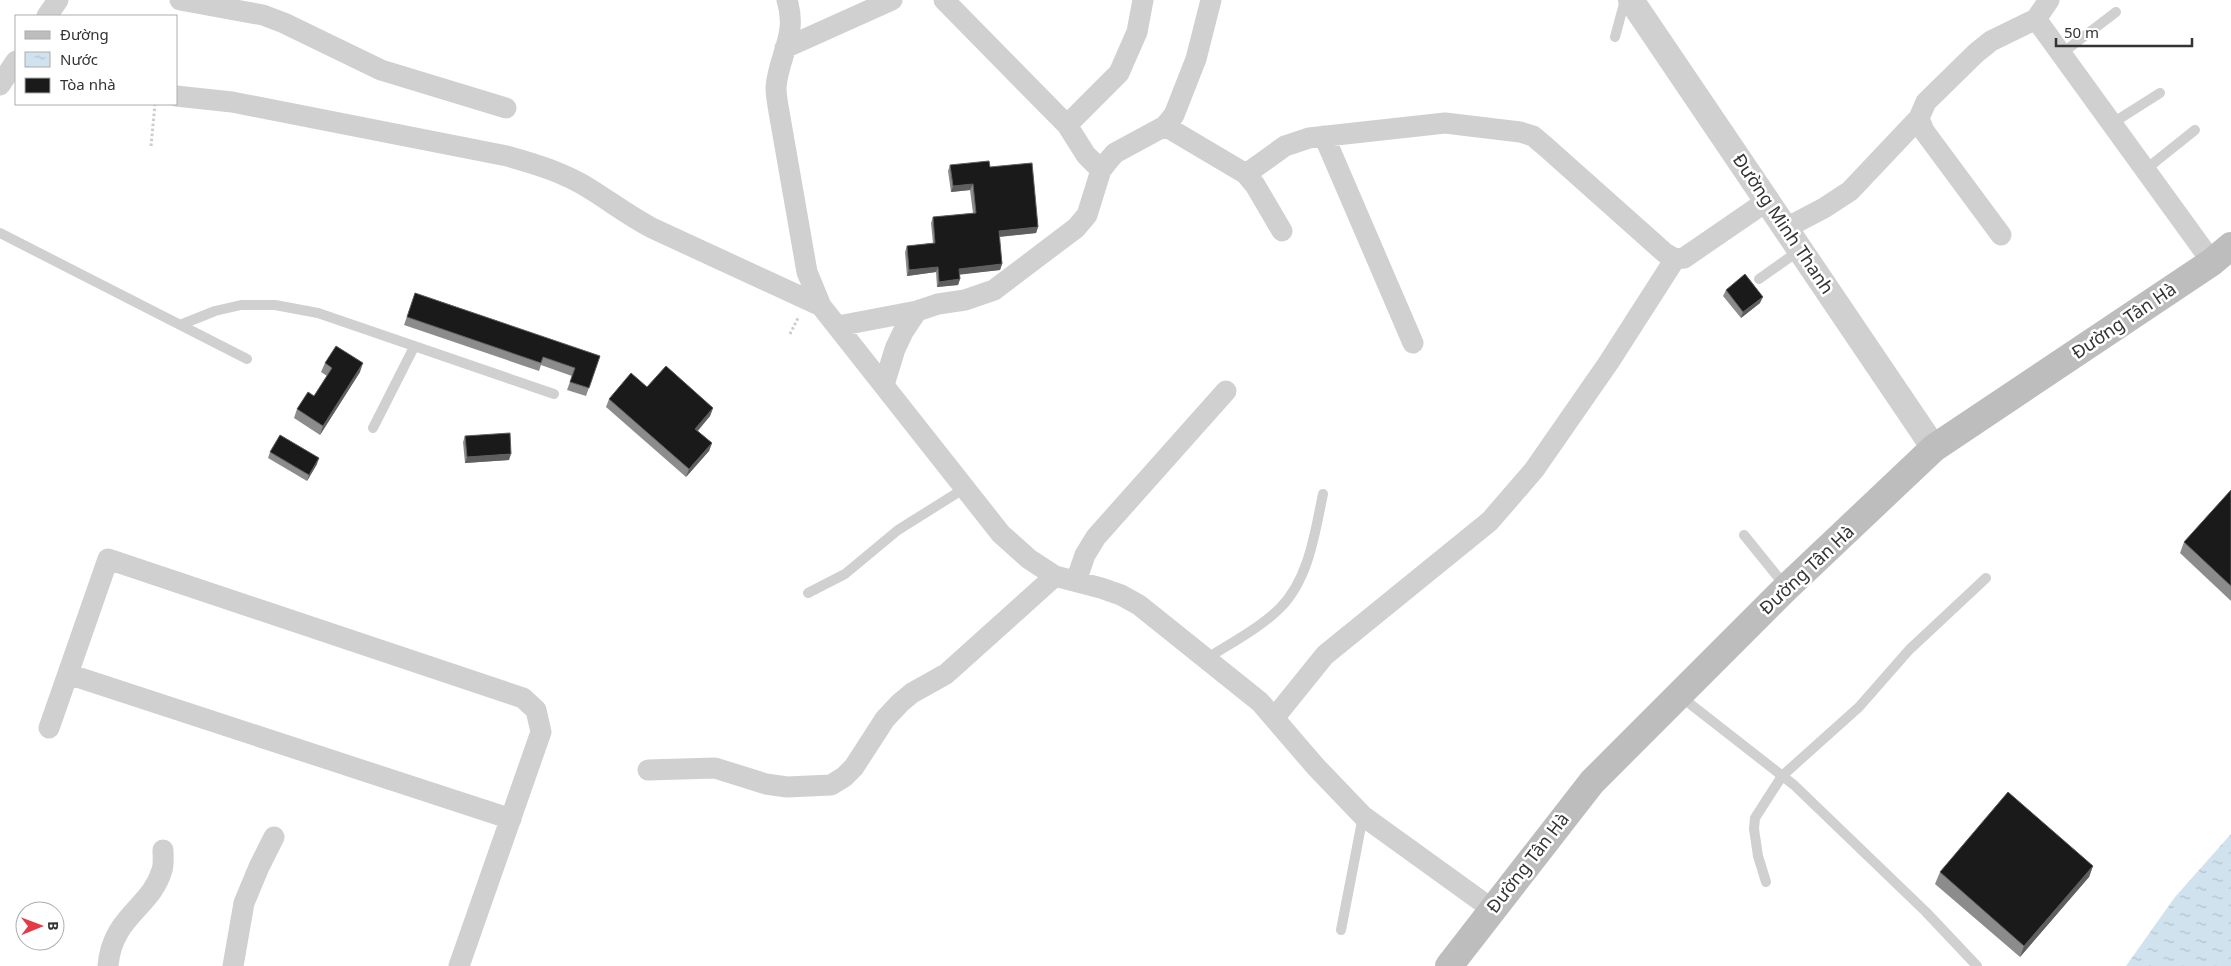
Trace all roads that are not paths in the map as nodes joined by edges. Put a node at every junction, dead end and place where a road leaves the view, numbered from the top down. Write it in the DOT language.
graph roads {
  1 [pos="58,0"];
  2 [pos="180,0"];
  3 [pos="787,0"];
  4 [pos="892,0"];
  5 [pos="944,0"];
  6 [pos="1143,0"];
  7 [pos="1212,0"];
  8 [pos="1625,0"];
  9 [pos="1631,0"];
  10 [pos="2049,0"];
  11 [pos="2116,12"];
  12 [pos="48,15"];
  13 [pos="2036,19"];
  14 [pos="1615,37"];
  15 [pos="785,48"];
  16 [pos="2061,54"];
  17 [pos="2160,93"];
  18 [pos="178,96"];
  19 [pos="506,108"];
  20 [pos="1919,118"];
  21 [pos="2111,124"];
  22 [pos="1067,125"];
  23 [pos="1165,126"];
  24 [pos="2195,130"];
  25 [pos="1324,136"];
  26 [pos="1101,170"];
  27 [pos="2145,170"];
  28 [pos="1246,174"];
  29 [pos="1767,201"];
  30 [pos="1786,228"];
  31 [pos="1282,232"];
  32 [pos="0,233"];
  33 [pos="2002,235"];
  34 [pos="1800,250"];
  35 [pos="2222,254"];
  36 [pos="1675,259"];
  37 [pos="1760,279"];
  38 [pos="821,306"];
  39 [pos="917,311"];
  40 [pos="180,325"];
  41 [pos="838,326"];
  42 [pos="1413,343"];
  43 [pos="414,346"];
  44 [pos="247,359"];
  45 [pos="884,385"];
  46 [pos="1226,391"];
  47 [pos="554,394"];
  48 [pos="373,428"];
  49 [pos="1934,448"];
  50 [pos="965,488"];
  51 [pos="1323,494"];
  52 [pos="1744,534"];
  53 [pos="1055,576"];
  54 [pos="1986,578"];
  55 [pos="1076,582"];
  56 [pos="1786,588"];
  57 [pos="808,593"];
  58 [pos="1206,659"];
  59 [pos="68,674"];
  60 [pos="1679,696"];
  61 [pos="1274,717"];
  62 [pos="49,728"];
  63 [pos="648,770"];
  64 [pos="1782,776"];
  65 [pos="1363,816"];
  66 [pos="511,819"];
  67 [pos="274,837"];
  68 [pos="163,850"];
  69 [pos="1766,882"];
  70 [pos="1492,909"];
  71 [pos="1341,930"];
  72 [pos="108,966"];
  73 [pos="234,966"];
  74 [pos="459,966"];
  75 [pos="1448,966"];
  76 [pos="1977,966"];
  1 -- 12 [label="street"];
  2 -- 19 [label="street"];
  3 -- 15 [label="street"];
  4 -- 15 [label="street"];
  5 -- 22 [label="street"];
  6 -- 22 [label="street"];
  7 -- 23 [label="street"];
  8 -- 14 [label="lane"];
  9 -- 29 [label="street, Đường Minh Thanh"];
  10 -- 13 [label="street"];
  11 -- 16 [label="lane"];
  13 -- 16 [label="street"];
  13 -- 20 [label="street"];
  15 -- 38 [label="street"];
  16 -- 21 [label="street"];
  17 -- 21 [label="lane"];
  18 -- 38 [label="street"];
  20 -- 30 [label="street"];
  20 -- 33 [label="street"];
  21 -- 27 [label="street"];
  22 -- 26 [label="street"];
  23 -- 26 [label="street"];
  23 -- 28 [label="street"];
  24 -- 27 [label="lane"];
  25 -- 28 [label="street"];
  25 -- 36 [label="street"];
  25 -- 42 [label="street"];
  26 -- 39 [label="street"];
  27 -- 35 [label="street"];
  28 -- 31 [label="street"];
  29 -- 30 [label="street, Đường Minh Thanh"];
  29 -- 36 [label="street"];
  30 -- 34 [label="street, Đường Minh Thanh"];
  32 -- 40 [label="lane"];
  34 -- 37 [label="lane"];
  34 -- 49 [label="street, Đường Minh Thanh"];
  35 -- 49 [label="main road, Đường Tân Hà"];
  36 -- 61 [label="street"];
  38 -- 41 [label="street"];
  39 -- 41 [label="street"];
  39 -- 45 [label="street"];
  40 -- 43 [label="lane"];
  40 -- 44 [label="lane"];
  41 -- 45 [label="street"];
  43 -- 47 [label="lane"];
  43 -- 48 [label="lane"];
  45 -- 50 [label="street"];
  46 -- 55 [label="street"];
  49 -- 56 [label="main road, Đường Tân Hà"];
  50 -- 53 [label="street"];
  50 -- 57 [label="lane"];
  51 -- 58 [label="lane"];
  52 -- 56 [label="lane"];
  53 -- 55 [label="street"];
  53 -- 63 [label="street"];
  54 -- 64 [label="lane"];
  55 -- 58 [label="street"];
  56 -- 60 [label="main road, Đường Tân Hà"];
  58 -- 61 [label="street"];
  59 -- 62 [label="street"];
  59 -- 66 [label="street"];
  59 -- 66 [label="street"];
  60 -- 64 [label="lane"];
  60 -- 70 [label="main road, Đường Tân Hà"];
  61 -- 65 [label="street"];
  64 -- 69 [label="lane"];
  64 -- 76 [label="lane"];
  65 -- 70 [label="street"];
  65 -- 71 [label="lane"];
  66 -- 74 [label="street"];
  67 -- 73 [label="street"];
  68 -- 72 [label="street"];
  70 -- 75 [label="main road, Đường Tân Hà"];
}
